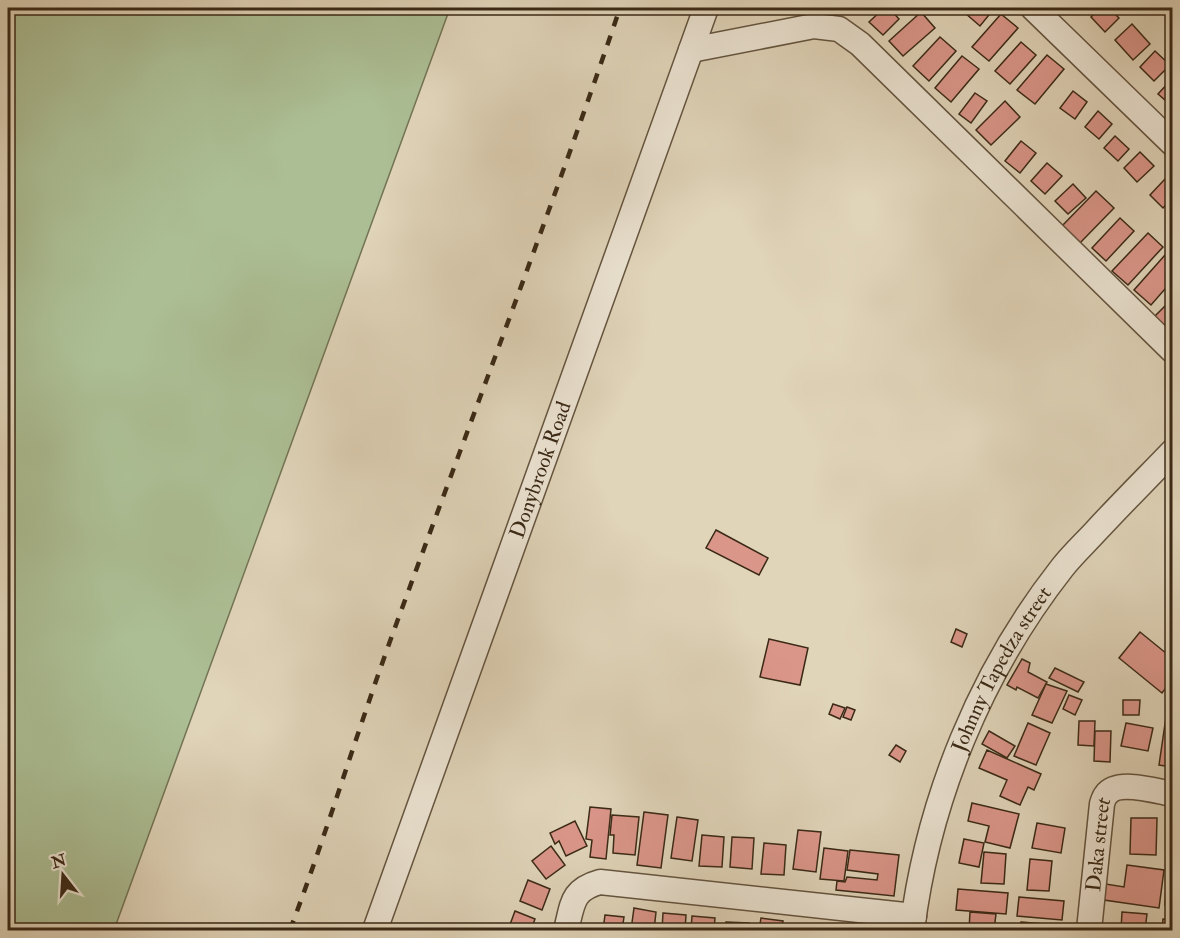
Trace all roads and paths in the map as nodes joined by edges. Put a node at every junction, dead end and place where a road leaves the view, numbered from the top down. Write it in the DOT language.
graph roads {
  1 [pos="706,8"];
  2 [pos="1033,8"];
  3 [pos="691,50"];
  4 [pos="1173,143"];
  5 [pos="1173,350"];
  6 [pos="1173,452"];
  7 [pos="1173,794"];
  8 [pos="913,923"];
  9 [pos="375,930"];
  10 [pos="566,930"];
  11 [pos="1089,930"];
  1 -- 3 [label="street, Donybrook Road"];
  2 -- 4 [label="street"];
  3 -- 5 [label="street"];
  3 -- 9 [label="street, Donybrook Road"];
  6 -- 8 [label="street, Johnny Tapedza street"];
  7 -- 11 [label="street, Daka street"];
  8 -- 10 [label="street"];
}
